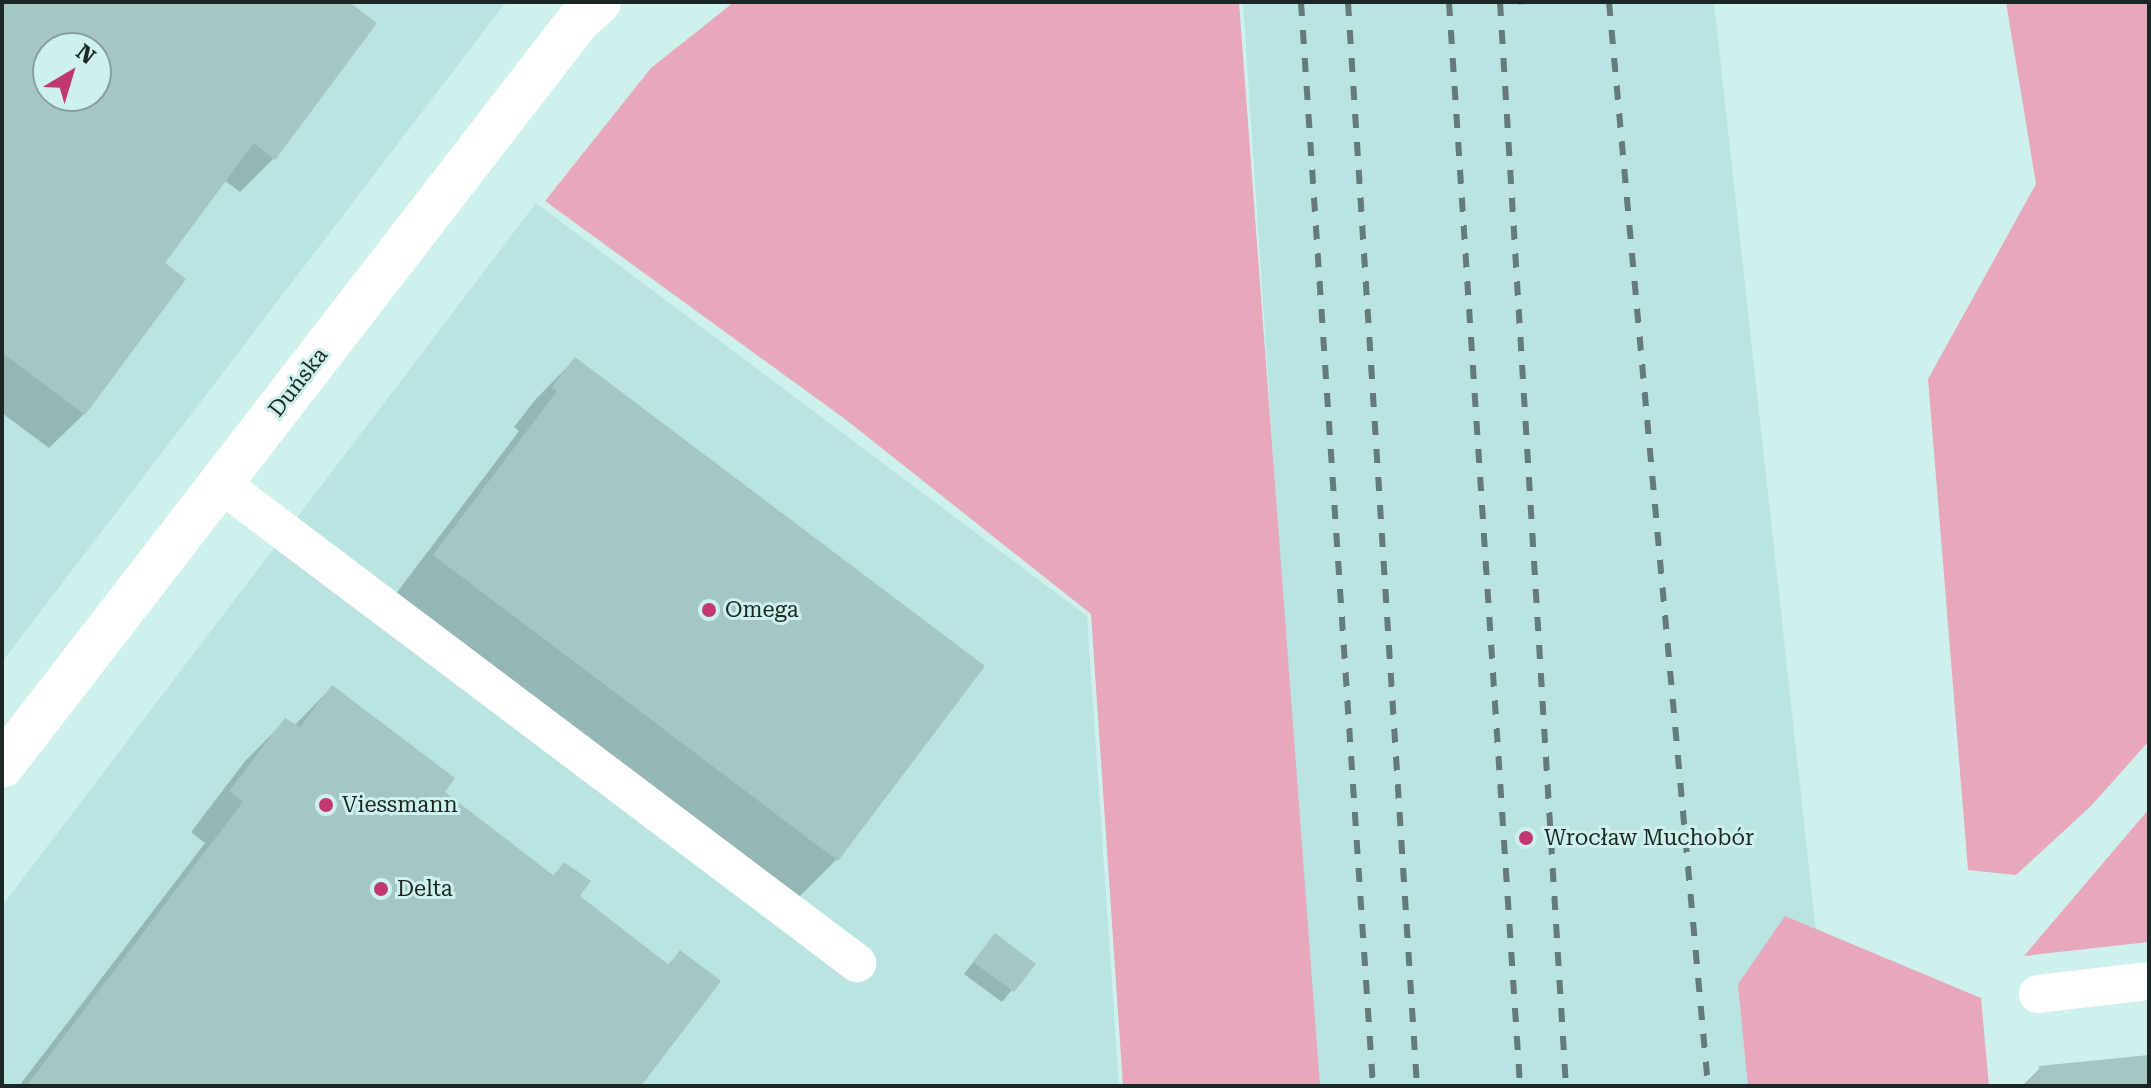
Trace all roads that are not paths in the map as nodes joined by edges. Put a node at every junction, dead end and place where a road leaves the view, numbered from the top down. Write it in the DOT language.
graph roads {
  1 [pos="599,2"];
  2 [pos="220,483"];
  3 [pos="2,766"];
  4 [pos="857,963"];
  5 [pos="2149,981"];
  6 [pos="2038,994"];
  1 -- 2 [label="street, Duńska"];
  2 -- 3 [label="street, Duńska"];
  2 -- 4 [label="lane"];
  5 -- 6 [label="lane"];
}
